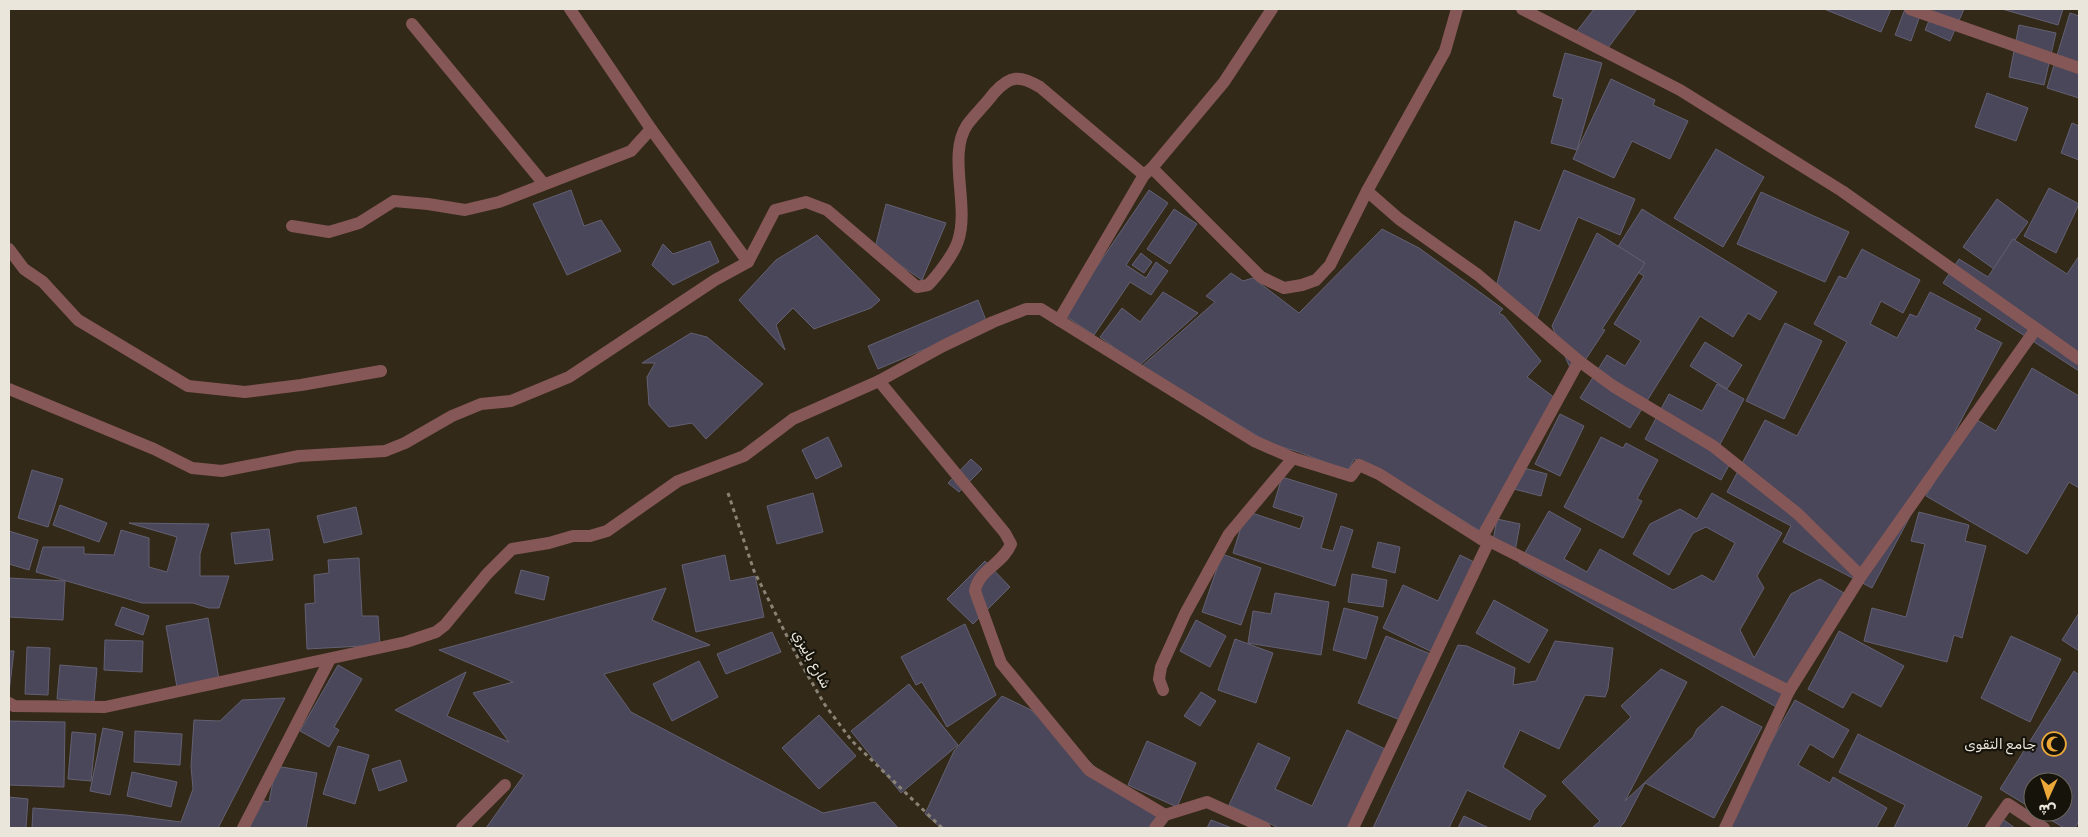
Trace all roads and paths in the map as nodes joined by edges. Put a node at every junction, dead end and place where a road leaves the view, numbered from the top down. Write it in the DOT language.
graph roads {
  1 [pos="570,9"];
  2 [pos="1272,9"];
  3 [pos="1457,9"];
  4 [pos="1522,9"];
  5 [pos="1914,9"];
  6 [pos="412,24"];
  7 [pos="2079,68"];
  8 [pos="651,129"];
  9 [pos="1148,172"];
  10 [pos="544,184"];
  11 [pos="1367,191"];
  12 [pos="292,226"];
  13 [pos="9,249"];
  14 [pos="748,262"];
  15 [pos="1059,320"];
  16 [pos="2035,330"];
  17 [pos="2079,359"];
  18 [pos="1578,361"];
  19 [pos="381,371"];
  20 [pos="879,381"];
  21 [pos="9,389"];
  22 [pos="1293,458"];
  23 [pos="718,466"];
  24 [pos="1485,540"];
  25 [pos="1861,576"];
  26 [pos="330,659"];
  27 [pos="1163,690"];
  28 [pos="1789,691"];
  29 [pos="9,703"];
  30 [pos="505,785"];
  31 [pos="1165,815"];
  32 [pos="243,828"];
  33 [pos="462,828"];
  34 [pos="942,828"];
  35 [pos="1155,828"];
  36 [pos="1265,828"];
  37 [pos="1353,828"];
  38 [pos="1725,828"];
  39 [pos="1992,828"];
  40 [pos="2044,828"];
  1 -- 8 [label="street"];
  2 -- 9 [label="street"];
  3 -- 11 [label="street"];
  4 -- 16 [label="street"];
  5 -- 7 [label="street"];
  6 -- 10 [label="street"];
  8 -- 10 [label="street"];
  8 -- 14 [label="street"];
  9 -- 11 [label="street"];
  9 -- 14 [label="street"];
  9 -- 15 [label="street"];
  10 -- 12 [label="street"];
  11 -- 18 [label="street"];
  13 -- 19 [label="street"];
  14 -- 21 [label="street"];
  15 -- 20 [label="street"];
  15 -- 22 [label="street"];
  16 -- 17 [label="street"];
  16 -- 25 [label="street"];
  18 -- 24 [label="street"];
  18 -- 25 [label="street"];
  20 -- 23 [label="street"];
  20 -- 31 [label="street"];
  22 -- 24 [label="street"];
  22 -- 27 [label="street"];
  23 -- 26 [label="street"];
  23 -- 34 [label="path, شارع باييزي"];
  24 -- 28 [label="street"];
  24 -- 37 [label="street"];
  25 -- 28 [label="street"];
  26 -- 29 [label="street"];
  26 -- 32 [label="street"];
  28 -- 38 [label="street"];
  30 -- 33 [label="street"];
  31 -- 35 [label="street"];
  31 -- 36 [label="street"];
  39 -- 40 [label="street"];
}
